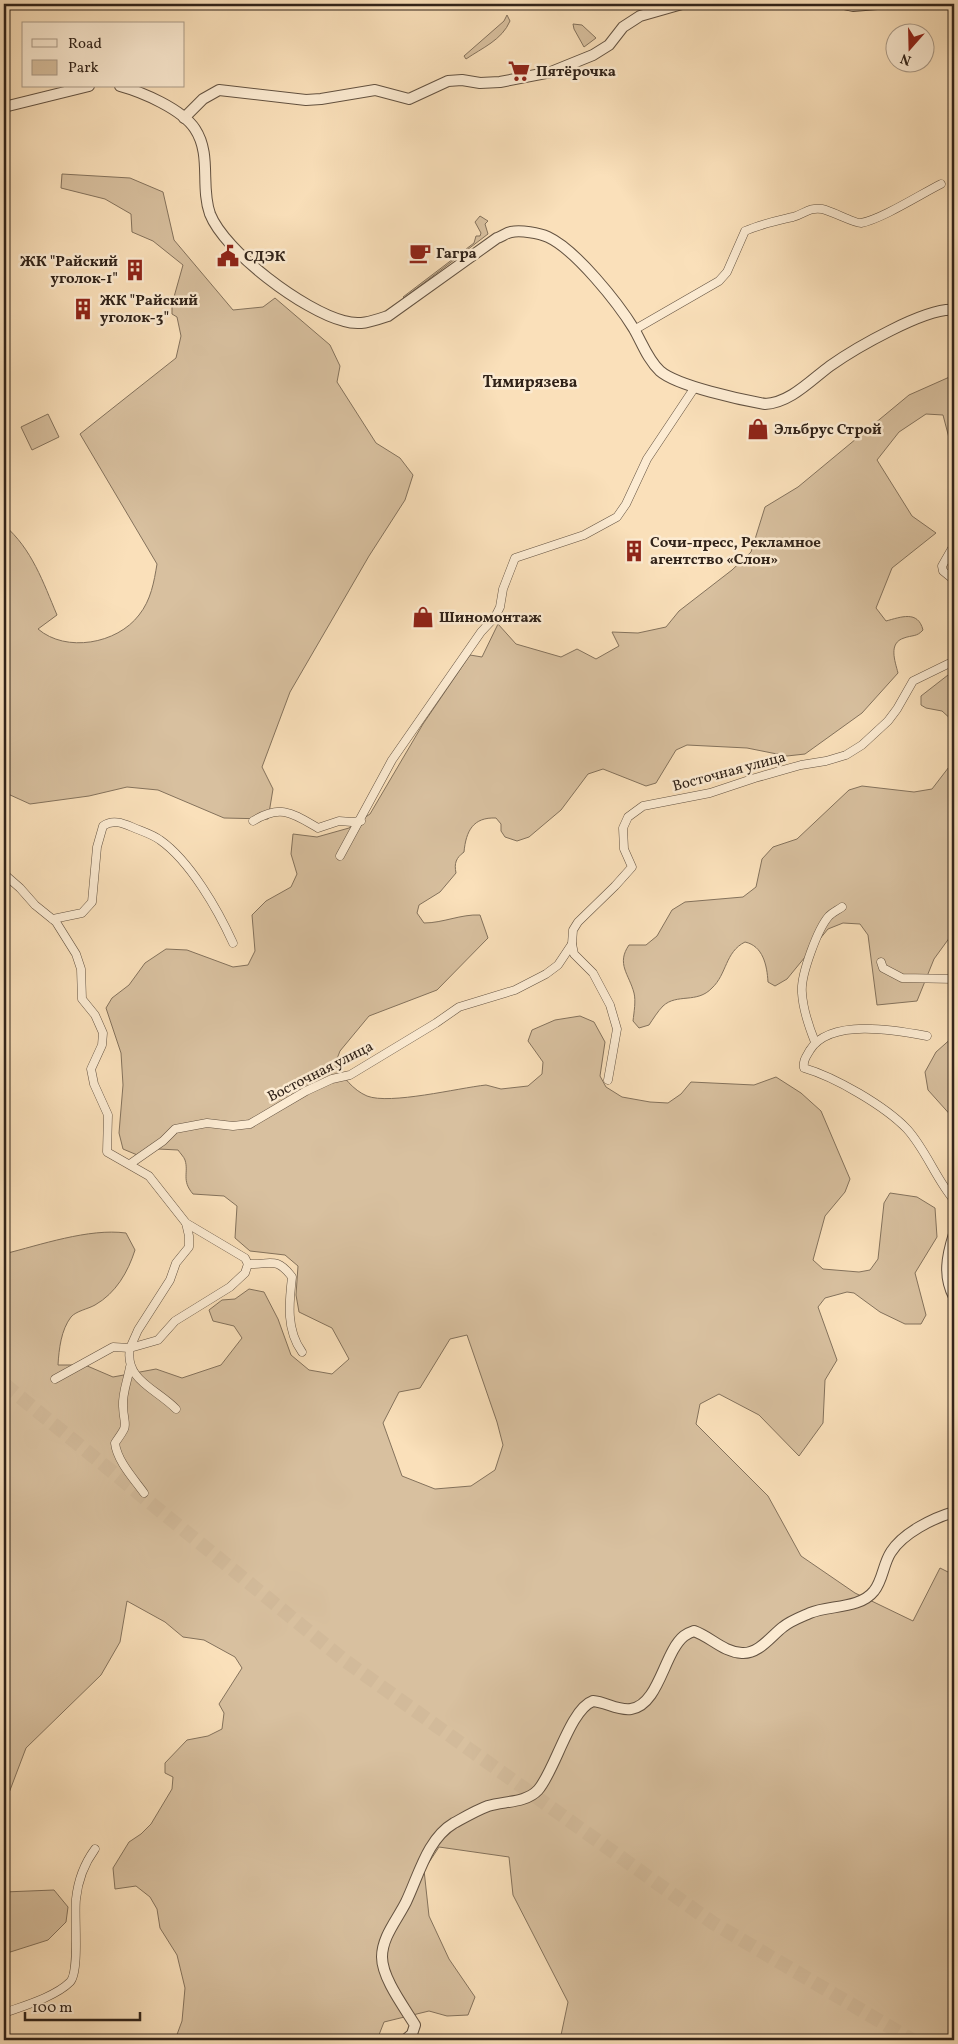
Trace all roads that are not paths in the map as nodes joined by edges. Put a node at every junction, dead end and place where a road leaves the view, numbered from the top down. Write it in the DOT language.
graph roads {
  1 [pos="682,4"];
  2 [pos="844,4"];
  3 [pos="877,4"];
  4 [pos="81,88"];
  5 [pos="125,88"];
  6 [pos="4,107"];
  7 [pos="184,118"];
  8 [pos="941,184"];
  9 [pos="954,310"];
  10 [pos="634,330"];
  11 [pos="695,387"];
  12 [pos="954,544"];
  13 [pos="954,580"];
  14 [pos="954,661"];
  15 [pos="253,821"];
  16 [pos="361,821"];
  17 [pos="340,856"];
  18 [pos="4,874"];
  19 [pos="842,907"];
  20 [pos="53,920"];
  21 [pos="233,943"];
  22 [pos="572,944"];
  23 [pos="881,962"];
  24 [pos="954,979"];
  25 [pos="927,1036"];
  26 [pos="815,1042"];
  27 [pos="608,1080"];
  28 [pos="130,1164"];
  29 [pos="954,1200"];
  30 [pos="186,1223"];
  31 [pos="954,1234"];
  32 [pos="248,1264"];
  33 [pos="954,1297"];
  34 [pos="130,1348"];
  35 [pos="302,1352"];
  36 [pos="130,1367"];
  37 [pos="55,1379"];
  38 [pos="176,1410"];
  39 [pos="144,1494"];
  40 [pos="954,1512"];
  41 [pos="95,1849"];
  42 [pos="4,2013"];
  43 [pos="405,2040"];
  1 -- 7 [label="street"];
  2 -- 3 [label="street"];
  4 -- 6 [label="street"];
  5 -- 7 [label="street"];
  7 -- 10 [label="street"];
  8 -- 10 [label="street"];
  9 -- 11 [label="street"];
  10 -- 11 [label="street"];
  11 -- 16 [label="street"];
  12 -- 13 [label="street"];
  14 -- 22 [label="street, Восточная улица"];
  15 -- 16 [label="street"];
  16 -- 17 [label="street"];
  18 -- 20 [label="street"];
  19 -- 26 [label="street"];
  20 -- 21 [label="street"];
  20 -- 28 [label="street"];
  22 -- 27 [label="street"];
  22 -- 28 [label="street, Восточная улица"];
  23 -- 24 [label="street"];
  25 -- 26 [label="street"];
  26 -- 29 [label="street"];
  28 -- 30 [label="street"];
  30 -- 32 [label="street"];
  30 -- 34 [label="street"];
  31 -- 33 [label="street"];
  32 -- 34 [label="street"];
  32 -- 35 [label="street"];
  34 -- 36 [label="street"];
  34 -- 37 [label="street"];
  36 -- 38 [label="street"];
  36 -- 39 [label="street"];
  40 -- 43 [label="street"];
  41 -- 42 [label="street"];
}
